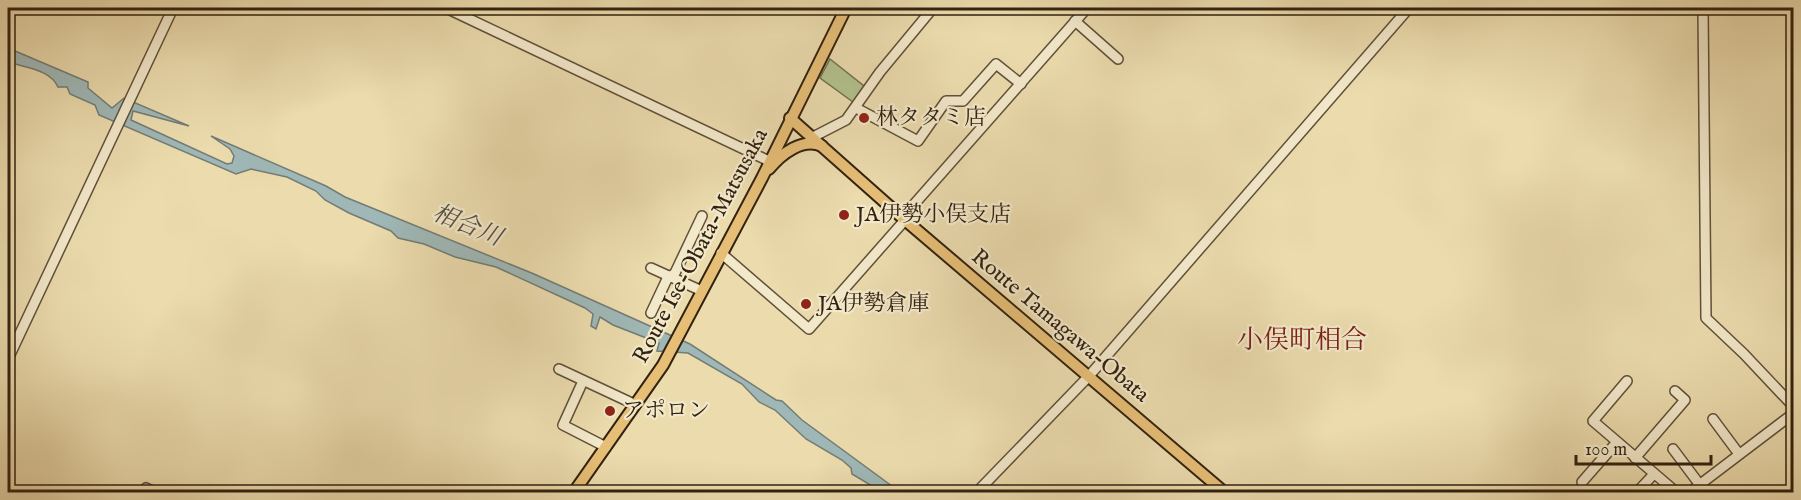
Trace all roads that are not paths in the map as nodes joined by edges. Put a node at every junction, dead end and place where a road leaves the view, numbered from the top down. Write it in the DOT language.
graph roads {
  1 [pos="173,8"];
  2 [pos="446,8"];
  3 [pos="846,8"];
  4 [pos="933,8"];
  5 [pos="1087,8"];
  6 [pos="1408,8"];
  7 [pos="1702,8"];
  8 [pos="1075,21"];
  9 [pos="1118,59"];
  10 [pos="1021,84"];
  11 [pos="856,108"];
  12 [pos="790,118"];
  13 [pos="813,137"];
  14 [pos="825,147"];
  15 [pos="768,161"];
  16 [pos="762,178"];
  17 [pos="702,216"];
  18 [pos="903,219"];
  19 [pos="721,253"];
  20 [pos="651,267"];
  21 [pos="670,275"];
  22 [pos="702,291"];
  23 [pos="651,313"];
  24 [pos="8,359"];
  25 [pos="559,369"];
  26 [pos="1089,376"];
  27 [pos="583,381"];
  28 [pos="1627,381"];
  29 [pos="1675,391"];
  30 [pos="636,405"];
  31 [pos="1794,407"];
  32 [pos="1794,413"];
  33 [pos="1713,420"];
  34 [pos="1617,442"];
  35 [pos="606,447"];
  36 [pos="1673,449"];
  37 [pos="1739,454"];
  38 [pos="1635,458"];
  39 [pos="1654,474"];
  40 [pos="1582,482"];
  41 [pos="1700,485"];
  42 [pos="143,492"];
  43 [pos="155,492"];
  44 [pos="574,492"];
  45 [pos="977,492"];
  46 [pos="1224,492"];
  47 [pos="1637,492"];
  48 [pos="1676,492"];
  49 [pos="1690,492"];
  1 -- 24 [label="street"];
  2 -- 15 [label="street"];
  3 -- 12 [label="main road, Route Ise-Obata-Matsusaka"];
  4 -- 11 [label="street"];
  5 -- 8 [label="street"];
  6 -- 26 [label="street"];
  7 -- 31 [label="street"];
  8 -- 9 [label="street"];
  8 -- 10 [label="street"];
  10 -- 11 [label="street"];
  10 -- 18 [label="street"];
  11 -- 13 [label="street"];
  12 -- 13 [label="main road, Route Tamagawa-Obata"];
  12 -- 15 [label="main road, Route Ise-Obata-Matsusaka"];
  13 -- 14 [label="main road, Route Tamagawa-Obata"];
  14 -- 16 [label="main road"];
  14 -- 18 [label="main road, Route Tamagawa-Obata"];
  15 -- 16 [label="main road, Route Ise-Obata-Matsusaka"];
  16 -- 19 [label="main road, Route Ise-Obata-Matsusaka"];
  17 -- 21 [label="street"];
  18 -- 19 [label="street"];
  18 -- 26 [label="main road, Route Tamagawa-Obata"];
  19 -- 22 [label="main road, Route Ise-Obata-Matsusaka"];
  20 -- 21 [label="street"];
  21 -- 22 [label="street"];
  21 -- 23 [label="street"];
  22 -- 30 [label="main road, Route Ise-Obata-Matsusaka"];
  25 -- 27 [label="street"];
  26 -- 45 [label="street"];
  26 -- 46 [label="main road, Route Tamagawa-Obata"];
  27 -- 30 [label="street"];
  27 -- 35 [label="street"];
  28 -- 34 [label="street"];
  29 -- 38 [label="street"];
  30 -- 35 [label="main road, Route Ise-Obata-Matsusaka"];
  32 -- 37 [label="street"];
  33 -- 37 [label="street"];
  34 -- 38 [label="street"];
  34 -- 40 [label="street"];
  35 -- 44 [label="main road, Route Ise-Obata-Matsusaka"];
  36 -- 41 [label="street"];
  37 -- 41 [label="street"];
  38 -- 39 [label="street"];
  39 -- 47 [label="street"];
  39 -- 48 [label="street"];
  41 -- 49 [label="street"];
  42 -- 43 [label="street"];
}
